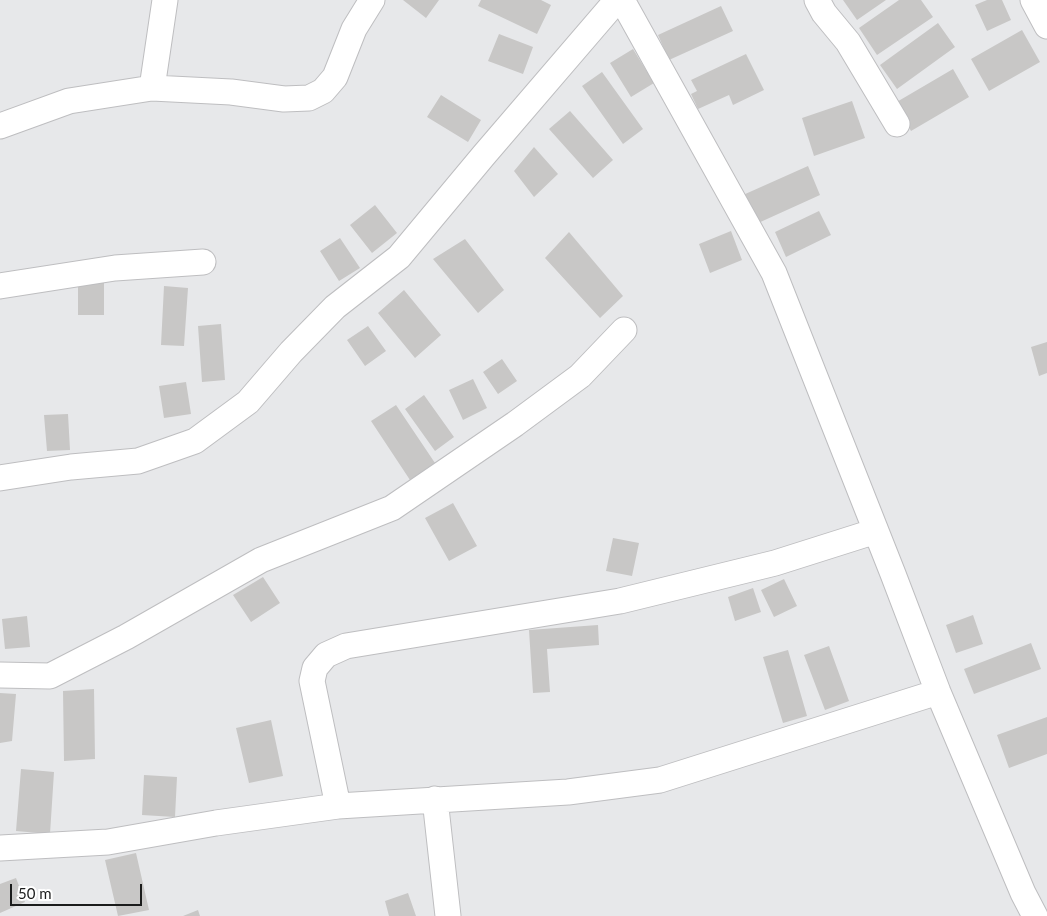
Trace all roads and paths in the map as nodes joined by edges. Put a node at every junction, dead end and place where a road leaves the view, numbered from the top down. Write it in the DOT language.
graph roads {
  1 [pos="165,0"];
  2 [pos="372,0"];
  3 [pos="617,0"];
  4 [pos="622,0"];
  5 [pos="817,0"];
  6 [pos="1033,0"];
  7 [pos="1047,26"];
  8 [pos="152,88"];
  9 [pos="897,124"];
  10 [pos="0,126"];
  11 [pos="203,262"];
  12 [pos="0,286"];
  13 [pos="624,330"];
  14 [pos="0,478"];
  15 [pos="876,531"];
  16 [pos="0,674"];
  17 [pos="938,692"];
  18 [pos="435,799"];
  19 [pos="338,806"];
  20 [pos="0,848"];
  21 [pos="448,916"];
  22 [pos="1035,916"];
  1 -- 8 [label="street"];
  2 -- 8 [label="street"];
  3 -- 14 [label="street"];
  4 -- 15 [label="street"];
  5 -- 9 [label="street"];
  6 -- 7 [label="street"];
  8 -- 10 [label="street"];
  11 -- 12 [label="street"];
  13 -- 16 [label="street"];
  15 -- 17 [label="street"];
  15 -- 19 [label="street"];
  17 -- 18 [label="street"];
  17 -- 22 [label="street"];
  18 -- 19 [label="street"];
  18 -- 21 [label="street"];
  19 -- 20 [label="street"];
}
